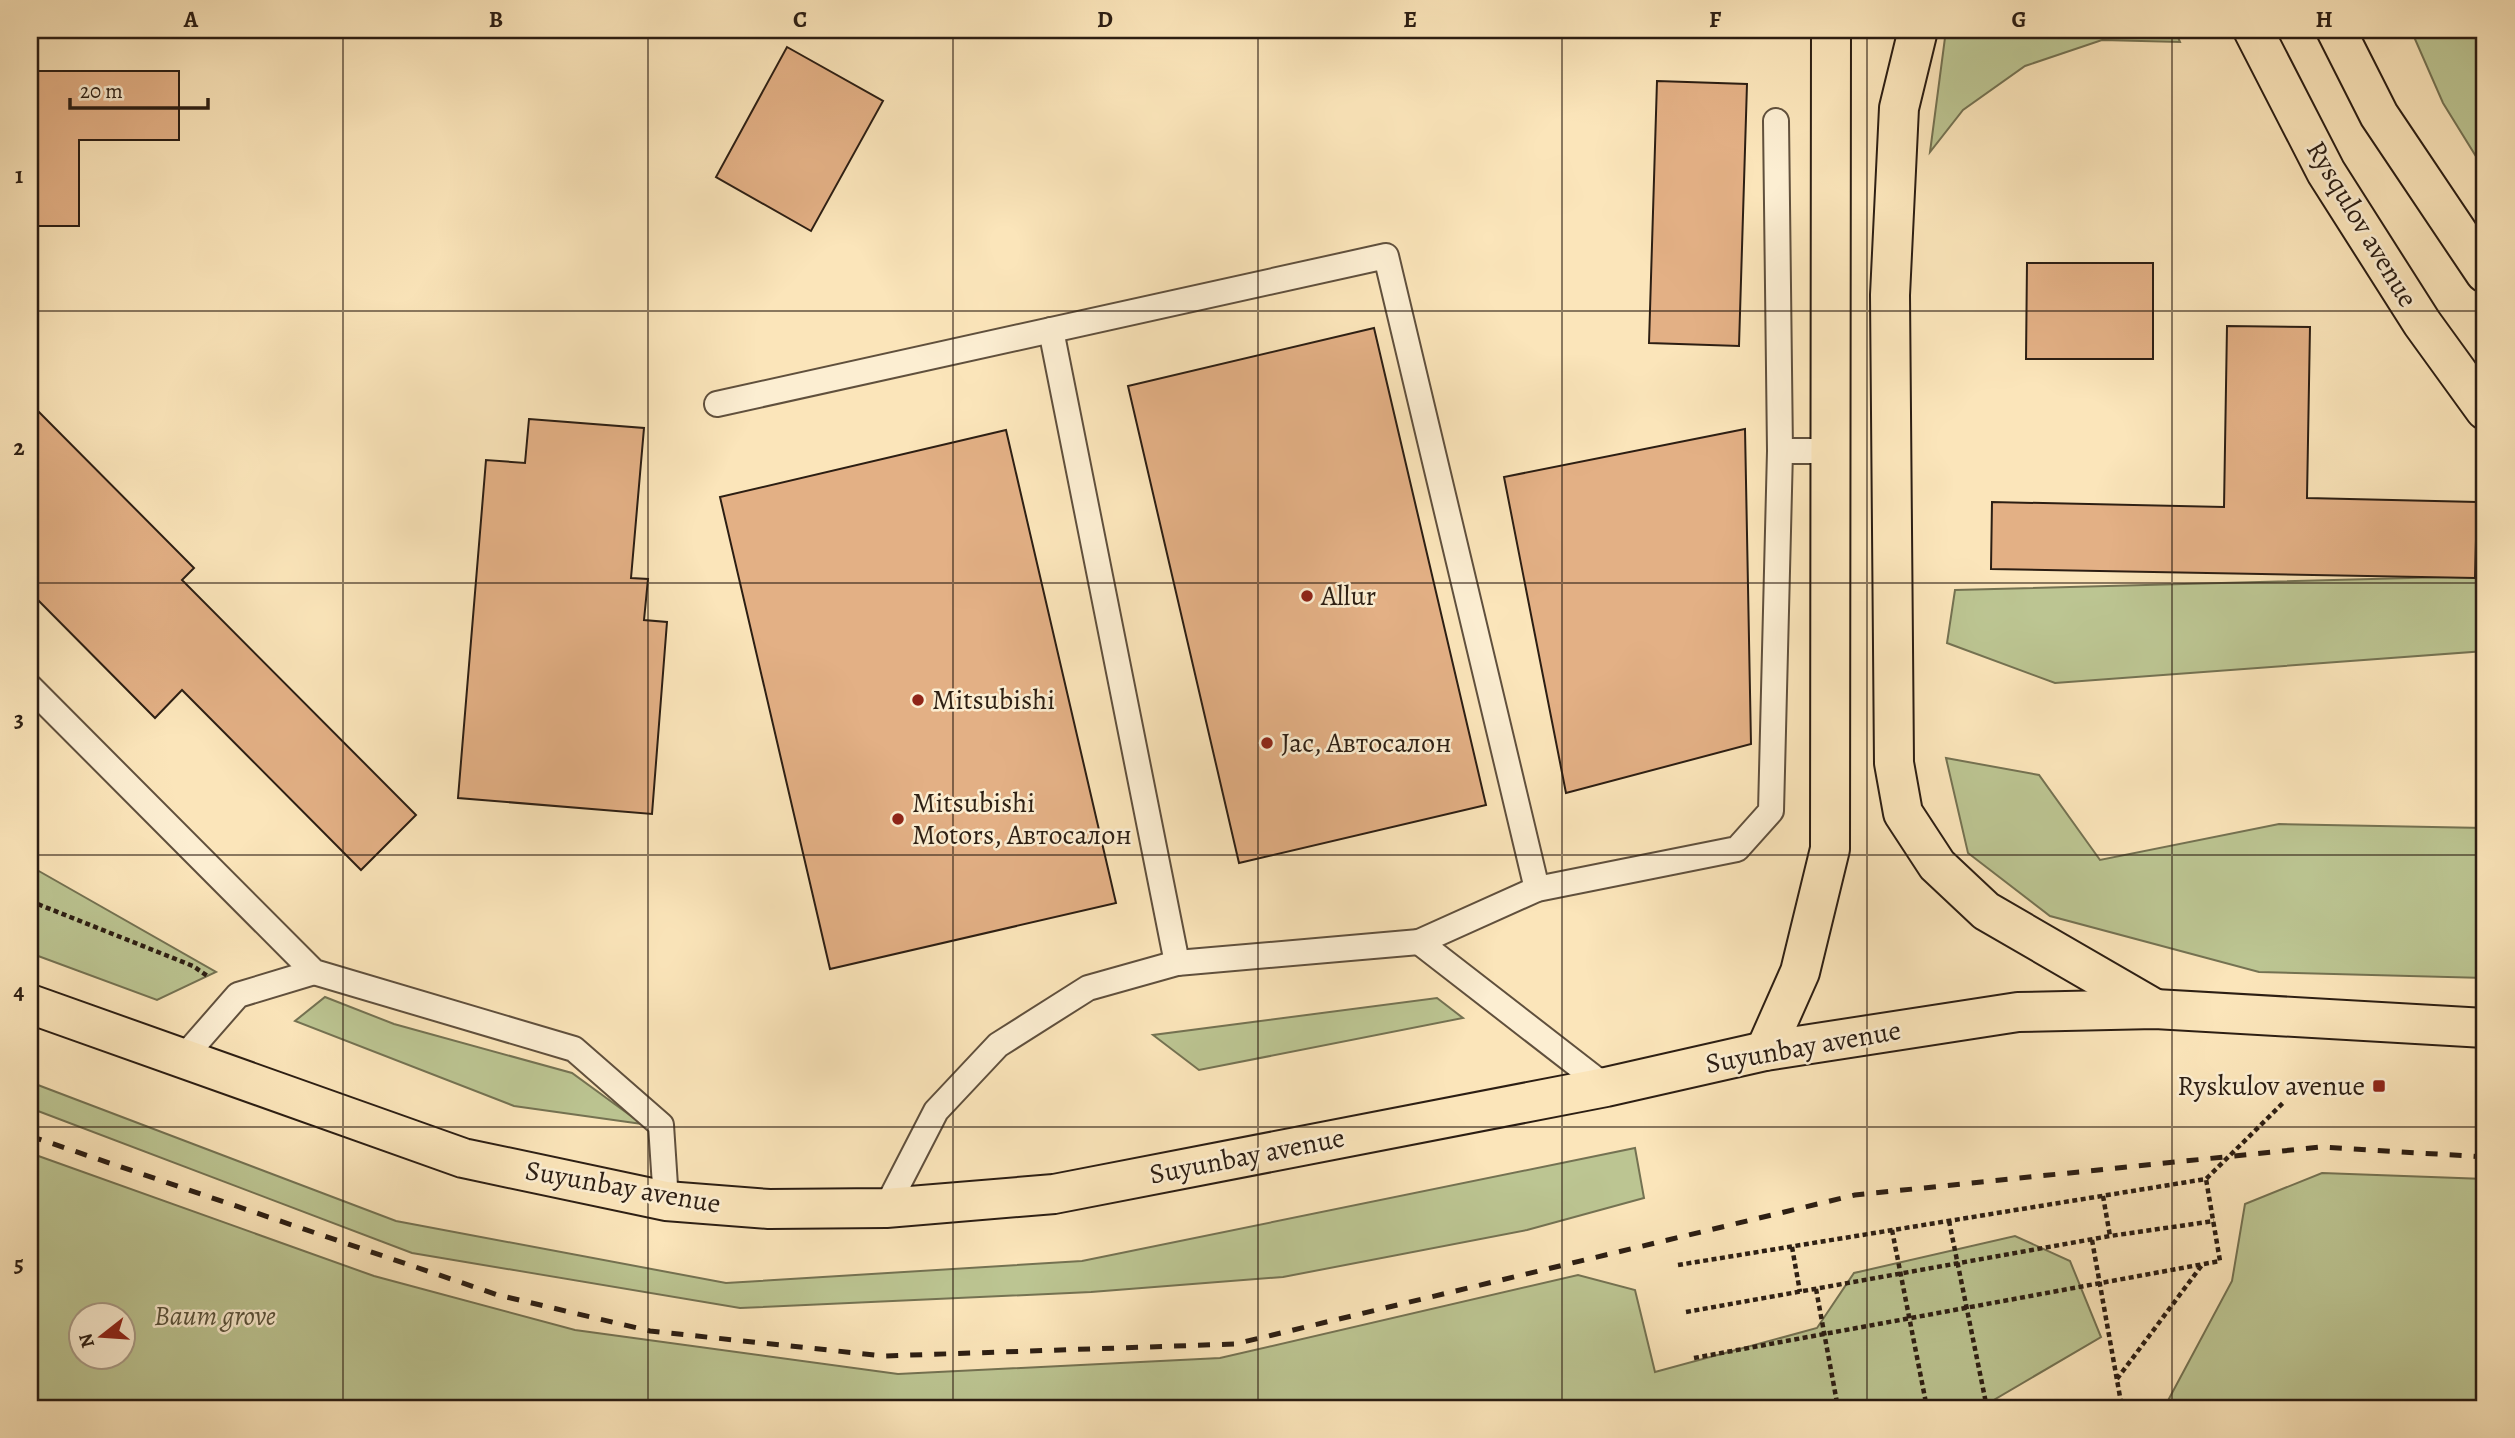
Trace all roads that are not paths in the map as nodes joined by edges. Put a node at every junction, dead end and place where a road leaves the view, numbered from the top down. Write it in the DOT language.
graph roads {
  1 [pos="1832,30"];
  2 [pos="1918,30"];
  3 [pos="2253,30"];
  4 [pos="2336,30"];
  5 [pos="1776,121"];
  6 [pos="2485,273"];
  7 [pos="1051,330"];
  8 [pos="717,404"];
  9 [pos="2485,410"];
  10 [pos="1780,451"];
  11 [pos="1829,451"];
  12 [pos="1890,451"];
  13 [pos="30,687"];
  14 [pos="1537,889"];
  15 [pos="1419,942"];
  16 [pos="1177,962"];
  17 [pos="314,972"];
  18 [pos="30,1004"];
  19 [pos="2155,1009"];
  20 [pos="2485,1028"];
  21 [pos="1765,1051"];
  22 [pos="182,1059"];
  23 [pos="1606,1087"];
  24 [pos="666,1201"];
  25 [pos="886,1208"];
  1 -- 11 [label="main road"];
  2 -- 12 [label="main road"];
  3 -- 9 [label="main road, Rysqulov avenue"];
  4 -- 6 [label="main road"];
  5 -- 10 [label="lane"];
  7 -- 8 [label="lane"];
  7 -- 14 [label="lane"];
  7 -- 16 [label="lane"];
  10 -- 11 [label="lane"];
  10 -- 14 [label="lane"];
  11 -- 12 [label="main road"];
  11 -- 21 [label="main road"];
  12 -- 19 [label="main road"];
  13 -- 17 [label="lane"];
  14 -- 15 [label="lane"];
  15 -- 16 [label="lane"];
  15 -- 23 [label="lane"];
  16 -- 25 [label="lane"];
  17 -- 22 [label="lane"];
  17 -- 24 [label="lane"];
  18 -- 22 [label="main road, Suyunbay avenue"];
  19 -- 20 [label="main road, Suyunbay avenue"];
  19 -- 21 [label="main road, Suyunbay avenue"];
  21 -- 23 [label="main road, Suyunbay avenue"];
  22 -- 24 [label="main road, Suyunbay avenue"];
  23 -- 25 [label="main road, Suyunbay avenue"];
  24 -- 25 [label="main road, Suyunbay avenue"];
}
